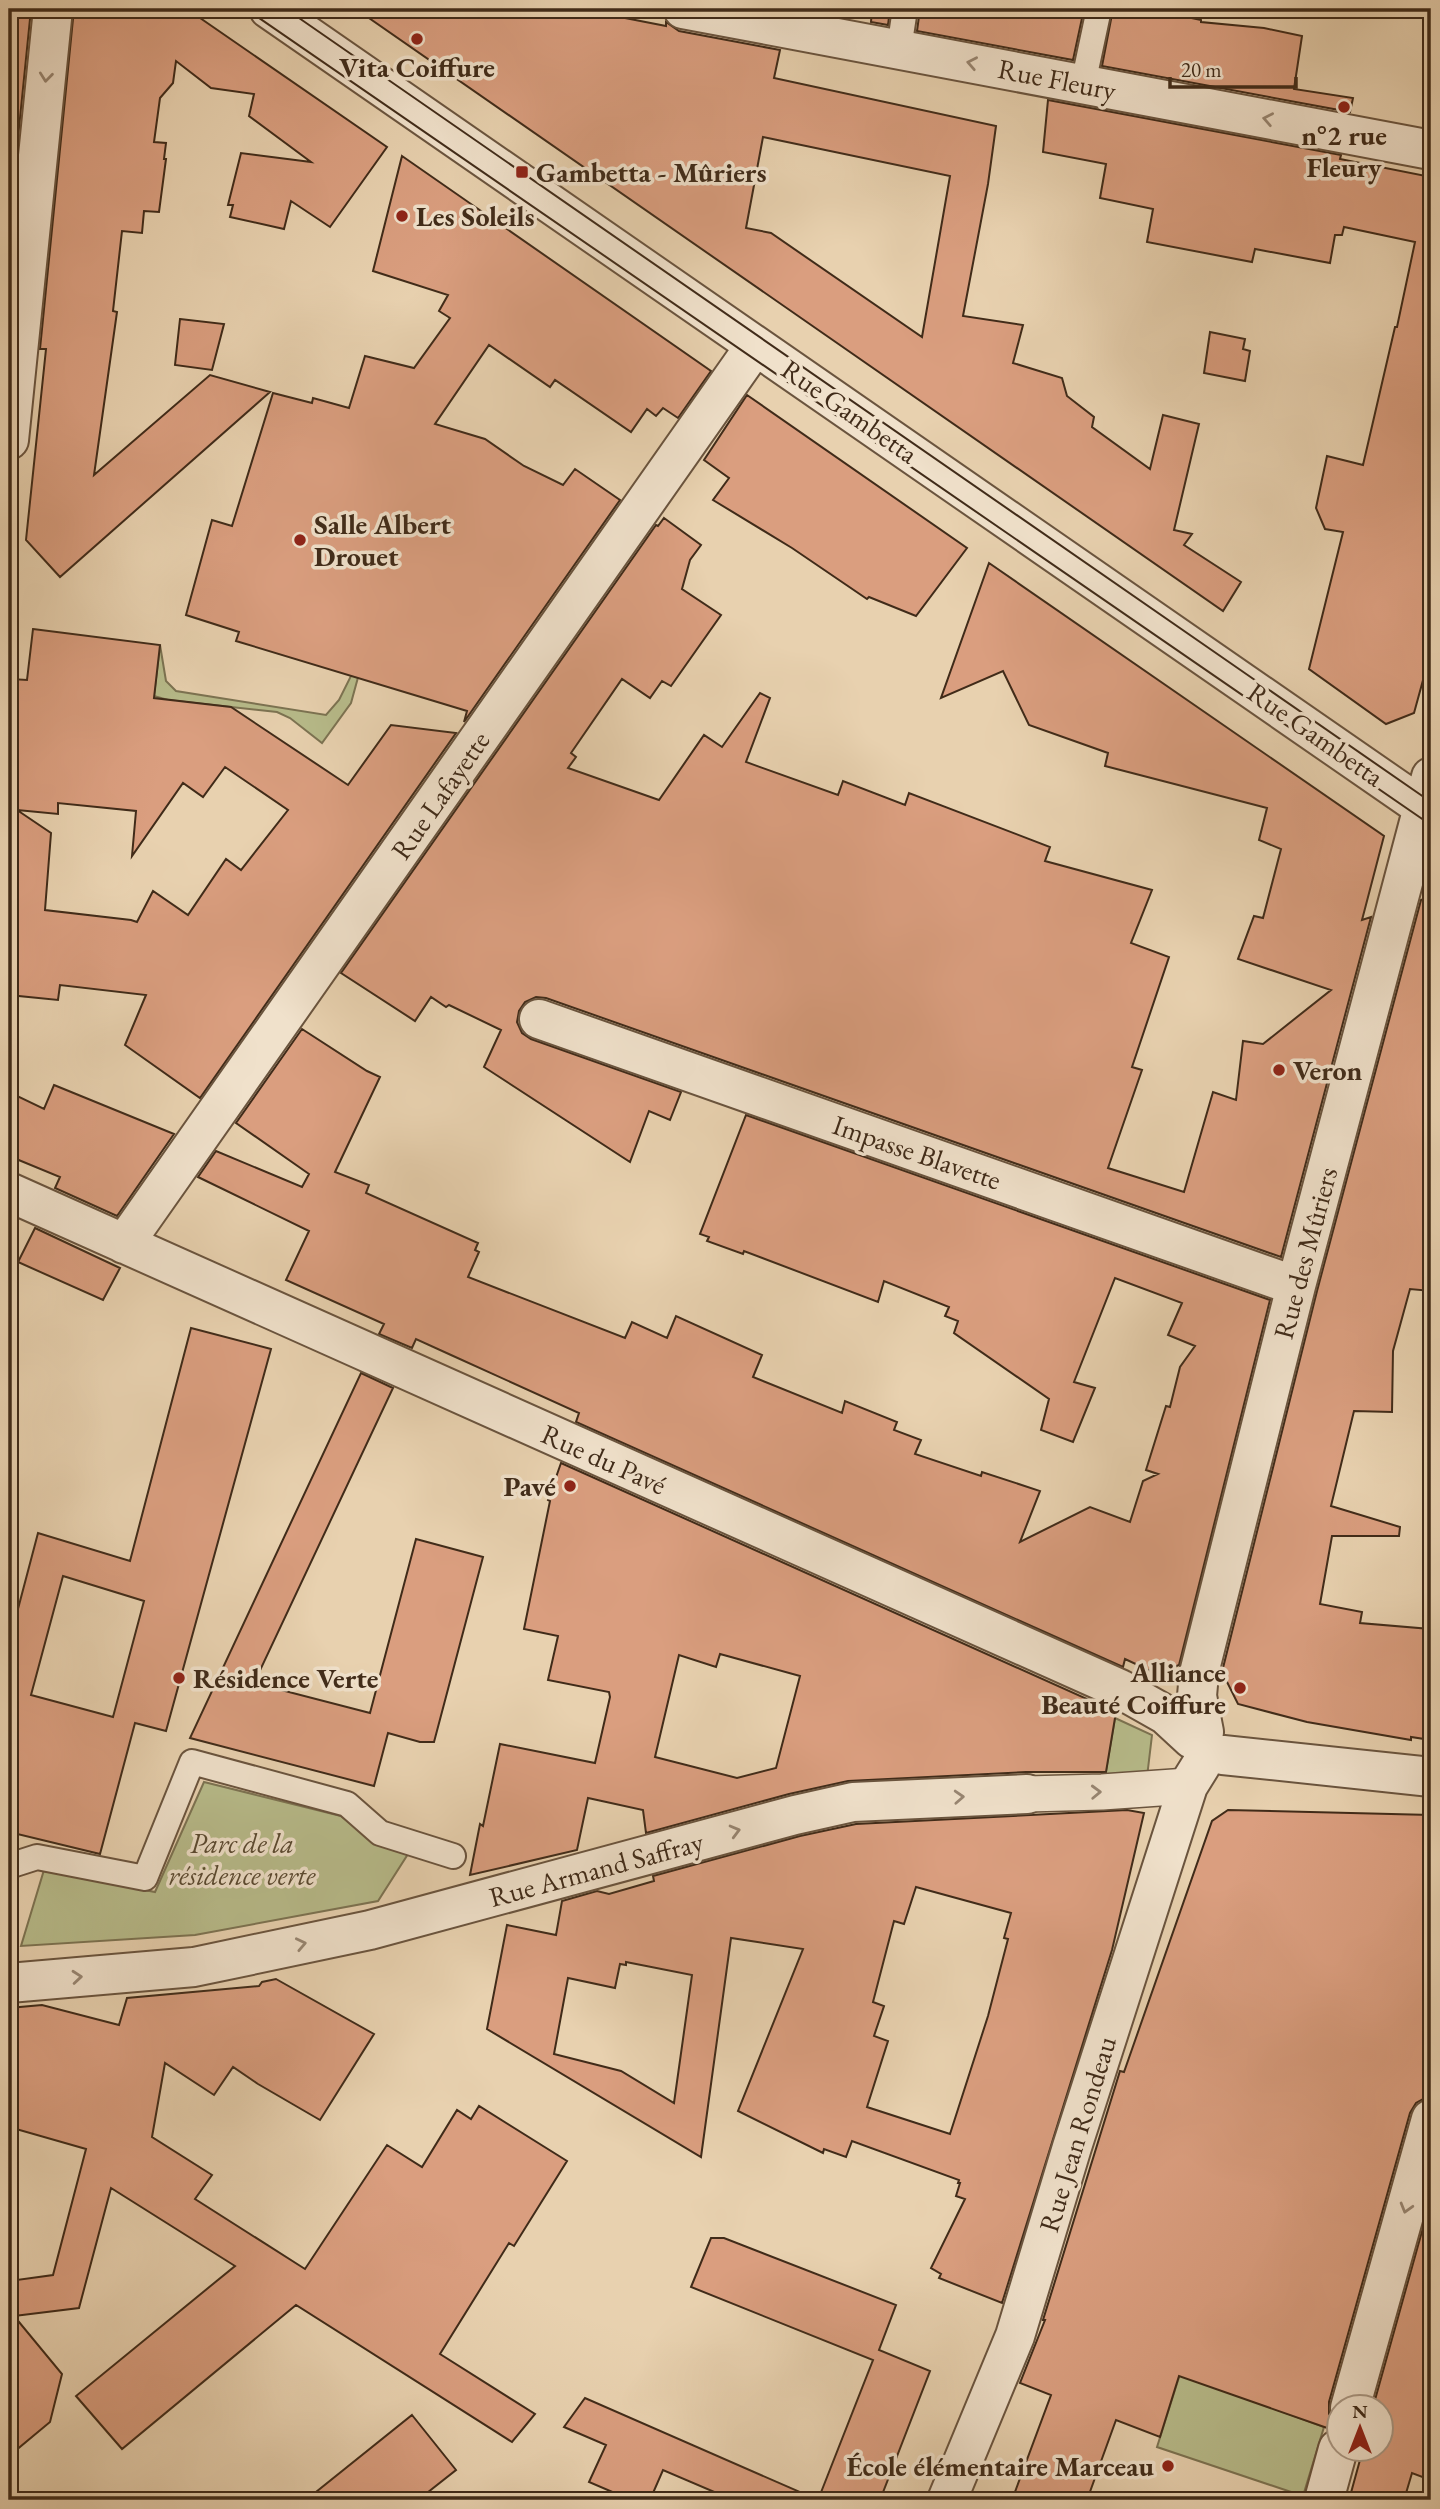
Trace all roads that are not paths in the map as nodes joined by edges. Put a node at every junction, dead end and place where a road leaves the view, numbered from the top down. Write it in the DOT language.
graph roads {
  1 [pos="53,9"];
  2 [pos="269,9"];
  3 [pos="683,9"];
  4 [pos="905,9"];
  5 [pos="1099,9"];
  6 [pos="899,49"];
  7 [pos="1083,84"];
  8 [pos="1431,150"];
  9 [pos="755,346"];
  10 [pos="9,440"];
  11 [pos="1429,799"];
  12 [pos="539,1019"];
  13 [pos="9,1192"];
  14 [pos="124,1244"];
  15 [pos="1296,1286"];
  16 [pos="1202,1755"];
  17 [pos="1431,1777"];
  18 [pos="1027,1794"];
  19 [pos="453,1856"];
  20 [pos="9,1866"];
  21 [pos="9,1983"];
  22 [pos="1431,2119"];
  23 [pos="1354,2394"];
  24 [pos="1335,2464"];
  25 [pos="947,2500"];
  26 [pos="1324,2500"];
  1 -- 10 [label="street, one-way"];
  2 -- 9 [label="street, Rue Gambetta"];
  3 -- 6 [label="street, Rue Fleury"];
  4 -- 6 [label="lane"];
  5 -- 7 [label="lane"];
  7 -- 6 [label="street, Rue Fleury, one-way"];
  8 -- 7 [label="street, Rue Fleury, one-way"];
  9 -- 11 [label="street, Rue Gambetta"];
  9 -- 14 [label="street, Rue Lafayette"];
  11 -- 15 [label="street, Rue des Mûriers"];
  12 -- 15 [label="street, Impasse Blavette"];
  13 -- 14 [label="street, Rue du Pavé"];
  14 -- 16 [label="street, Rue du Pavé"];
  15 -- 16 [label="street, Rue des Mûriers"];
  16 -- 17 [label="street"];
  18 -- 16 [label="street, Rue Armand Saffray, one-way"];
  16 -- 25 [label="street, Rue Jean Rondeau"];
  21 -- 18 [label="street, Rue Armand Saffray, one-way"];
  19 -- 20 [label="lane"];
  22 -- 23 [label="street, one-way"];
  24 -- 26 [label="street"];
}
